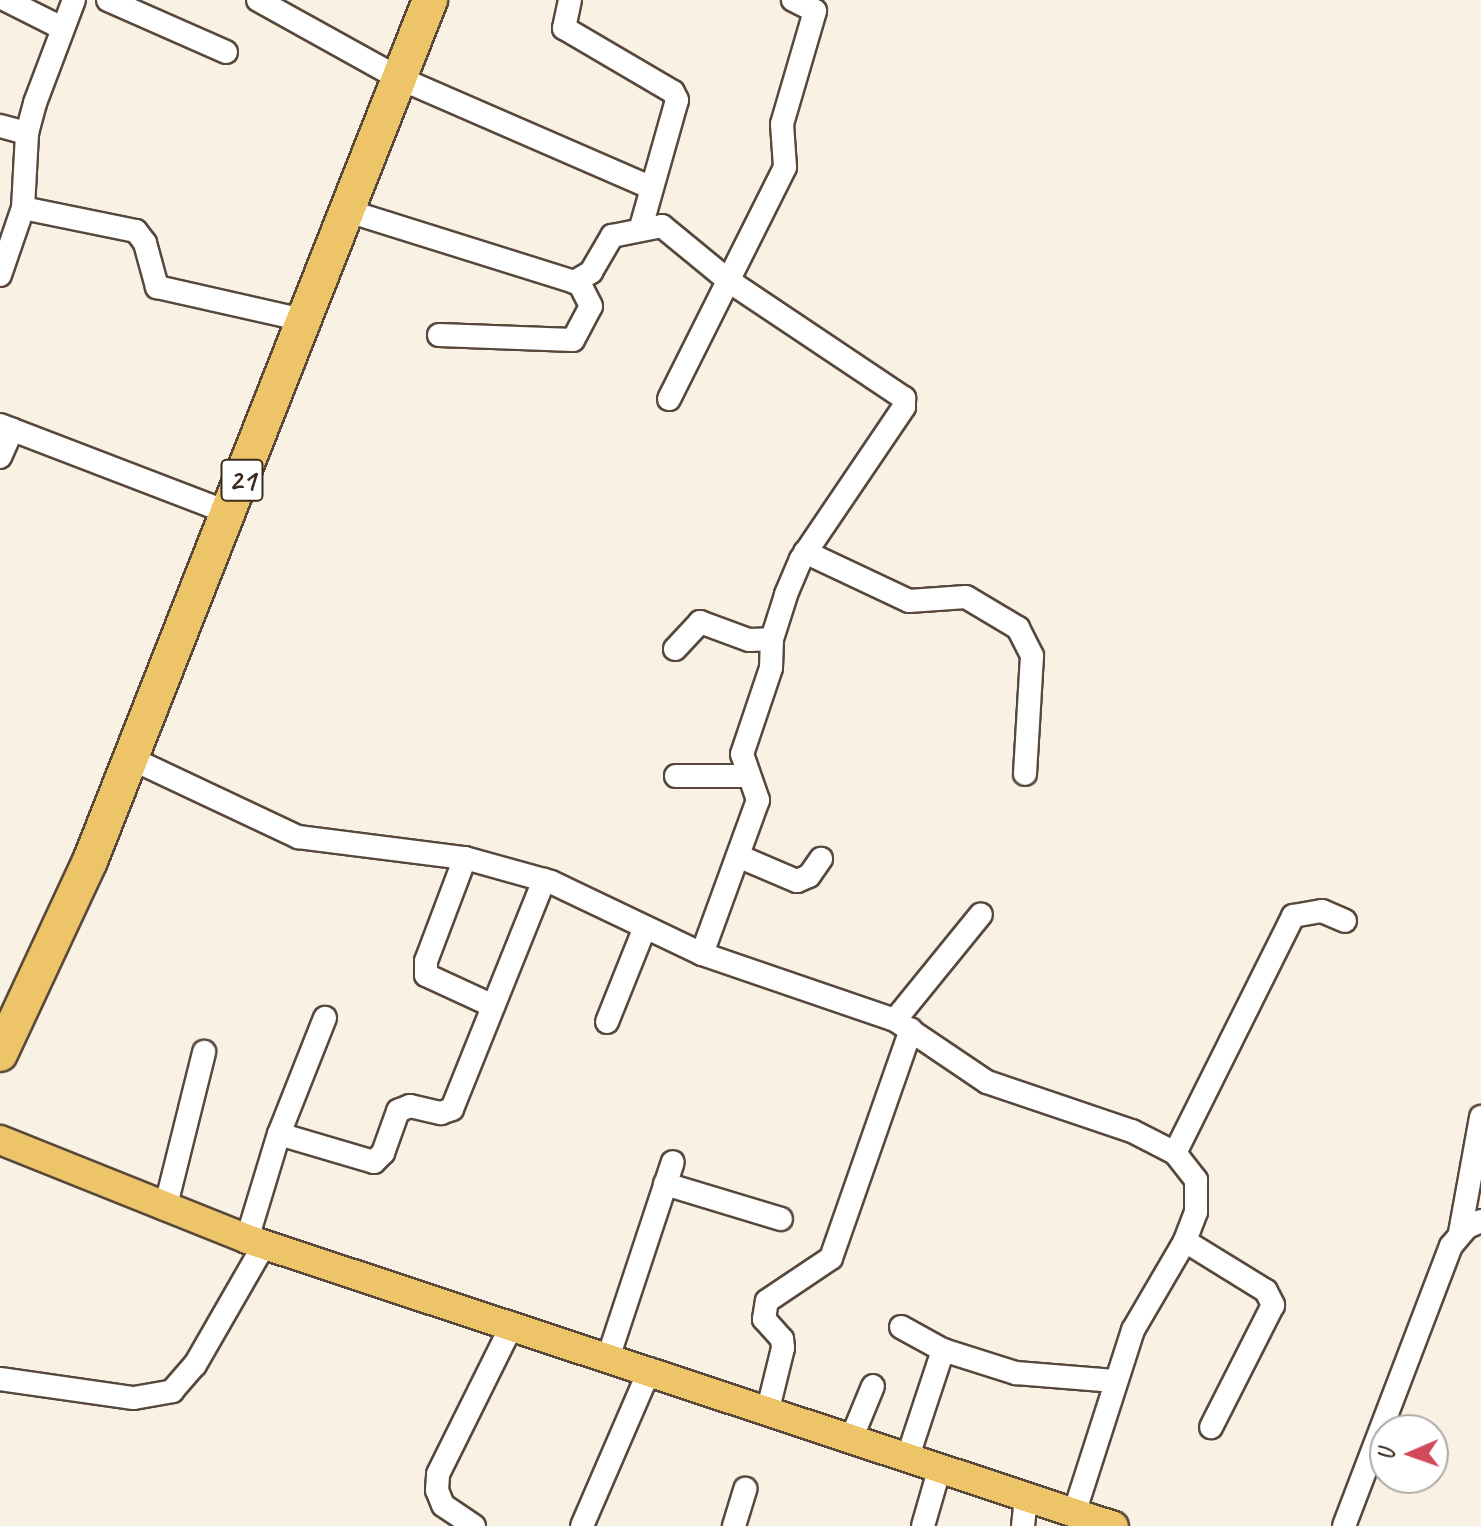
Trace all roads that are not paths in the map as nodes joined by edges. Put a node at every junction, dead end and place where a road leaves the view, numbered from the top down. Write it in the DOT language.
graph roads {
  1 [pos="6,0"];
  2 [pos="74,0"];
  3 [pos="108,0"];
  4 [pos="258,0"];
  5 [pos="430,0"];
  6 [pos="570,0"];
  7 [pos="793,0"];
  8 [pos="60,27"];
  9 [pos="226,52"];
  10 [pos="399,78"];
  11 [pos="0,126"];
  12 [pos="27,133"];
  13 [pos="650,187"];
  14 [pos="23,208"];
  15 [pos="348,211"];
  16 [pos="641,227"];
  17 [pos="0,275"];
  18 [pos="729,281"];
  19 [pos="579,282"];
  20 [pos="304,320"];
  21 [pos="439,335"];
  22 [pos="669,399"];
  23 [pos="6,427"];
  24 [pos="0,457"];
  25 [pos="229,513"];
  26 [pos="805,552"];
  27 [pos="772,639"];
  28 [pos="675,649"];
  29 [pos="130,758"];
  30 [pos="1025,774"];
  31 [pos="676,776"];
  32 [pos="748,776"];
  33 [pos="738,856"];
  34 [pos="465,858"];
  35 [pos="821,859"];
  36 [pos="544,880"];
  37 [pos="981,914"];
  38 [pos="1345,921"];
  39 [pos="645,927"];
  40 [pos="702,954"];
  41 [pos="49,957"];
  42 [pos="493,1006"];
  43 [pos="325,1018"];
  44 [pos="0,1019"];
  45 [pos="607,1022"];
  46 [pos="903,1025"];
  47 [pos="204,1052"];
  48 [pos="0,1054"];
  49 [pos="1481,1117"];
  50 [pos="279,1134"];
  51 [pos="0,1140"];
  52 [pos="1175,1153"];
  53 [pos="673,1162"];
  54 [pos="665,1184"];
  55 [pos="165,1209"];
  56 [pos="781,1219"];
  57 [pos="1481,1221"];
  58 [pos="1460,1233"];
  59 [pos="1185,1241"];
  60 [pos="256,1242"];
  61 [pos="512,1325"];
  62 [pos="901,1327"];
  63 [pos="943,1350"];
  64 [pos="609,1355"];
  65 [pos="650,1369"];
  66 [pos="0,1379"];
  67 [pos="1115,1381"];
  68 [pos="873,1386"];
  69 [pos="768,1409"];
  70 [pos="1211,1427"];
  71 [pos="852,1437"];
  72 [pos="908,1456"];
  73 [pos="940,1467"];
  74 [pos="745,1489"];
  75 [pos="1026,1498"];
  76 [pos="1074,1514"];
  77 [pos="474,1526"];
  78 [pos="582,1526"];
  79 [pos="734,1526"];
  80 [pos="923,1526"];
  81 [pos="1023,1526"];
  82 [pos="1114,1526"];
  83 [pos="1344,1526"];
  1 -- 8 [label="street"];
  2 -- 8 [label="street"];
  3 -- 9 [label="street"];
  4 -- 10 [label="street"];
  5 -- 10 [label="highway, 21"];
  6 -- 13 [label="street"];
  7 -- 18 [label="street"];
  8 -- 12 [label="street"];
  10 -- 13 [label="street"];
  10 -- 15 [label="highway, 21"];
  11 -- 12 [label="street"];
  12 -- 14 [label="street"];
  13 -- 16 [label="street"];
  14 -- 17 [label="street"];
  14 -- 20 [label="street"];
  15 -- 19 [label="street"];
  15 -- 20 [label="highway, 21"];
  16 -- 18 [label="street"];
  16 -- 19 [label="street"];
  18 -- 22 [label="street"];
  18 -- 26 [label="street"];
  19 -- 21 [label="street"];
  20 -- 25 [label="highway, 21"];
  23 -- 24 [label="street"];
  23 -- 25 [label="street"];
  25 -- 29 [label="highway, 21"];
  26 -- 27 [label="street"];
  26 -- 30 [label="street"];
  27 -- 28 [label="street"];
  27 -- 32 [label="street"];
  29 -- 34 [label="street"];
  29 -- 41 [label="highway, 21"];
  31 -- 32 [label="street"];
  32 -- 33 [label="street"];
  33 -- 35 [label="street"];
  33 -- 40 [label="street"];
  34 -- 36 [label="street"];
  34 -- 42 [label="street"];
  36 -- 39 [label="street"];
  36 -- 42 [label="street"];
  37 -- 46 [label="street"];
  38 -- 52 [label="street"];
  39 -- 40 [label="street"];
  39 -- 45 [label="street"];
  40 -- 46 [label="street"];
  41 -- 44 [label="highway, 21"];
  41 -- 48 [label="highway, 21"];
  42 -- 50 [label="street"];
  43 -- 50 [label="street"];
  46 -- 52 [label="street"];
  46 -- 69 [label="street"];
  47 -- 55 [label="street"];
  49 -- 58 [label="street"];
  50 -- 60 [label="street"];
  51 -- 55 [label="main road"];
  52 -- 59 [label="street"];
  53 -- 54 [label="street"];
  54 -- 56 [label="street"];
  54 -- 64 [label="street"];
  55 -- 60 [label="main road"];
  57 -- 58 [label="street"];
  58 -- 83 [label="street"];
  59 -- 67 [label="street"];
  59 -- 70 [label="street"];
  60 -- 61 [label="main road"];
  60 -- 66 [label="street"];
  61 -- 64 [label="main road"];
  61 -- 77 [label="street"];
  62 -- 63 [label="street"];
  63 -- 67 [label="street"];
  63 -- 72 [label="street"];
  64 -- 65 [label="main road"];
  65 -- 69 [label="main road"];
  65 -- 78 [label="street"];
  67 -- 76 [label="street"];
  68 -- 71 [label="street"];
  69 -- 71 [label="main road"];
  71 -- 72 [label="main road"];
  72 -- 73 [label="main road"];
  73 -- 75 [label="main road"];
  73 -- 80 [label="street"];
  74 -- 79 [label="street"];
  75 -- 76 [label="main road"];
  75 -- 81 [label="street"];
  76 -- 82 [label="main road"];
}
